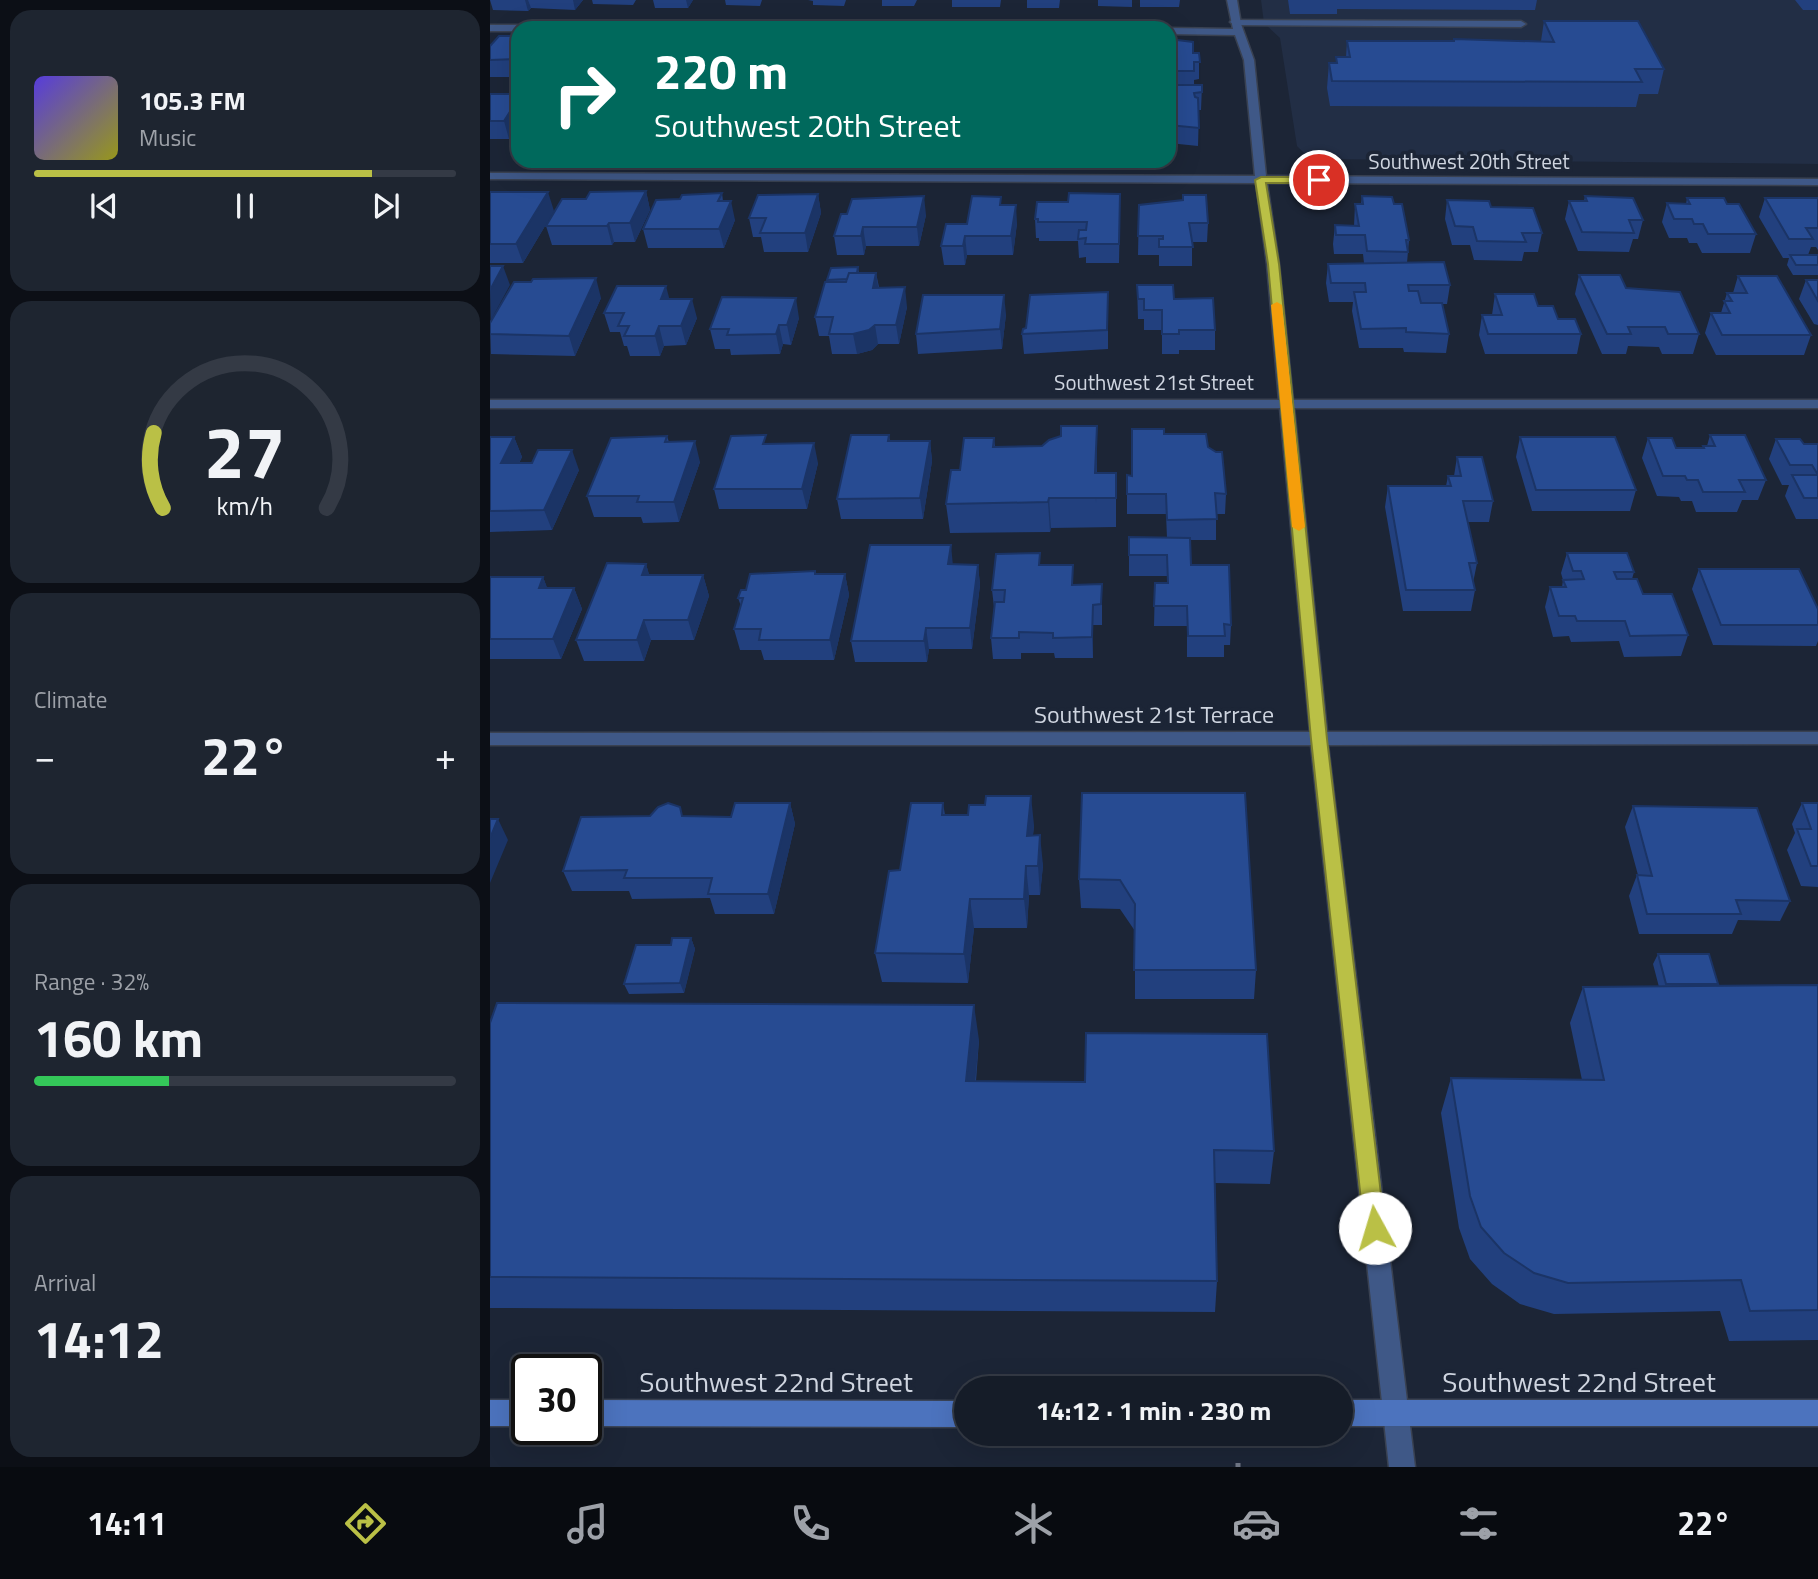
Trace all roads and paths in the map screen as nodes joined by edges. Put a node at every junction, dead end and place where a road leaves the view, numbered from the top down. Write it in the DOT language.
graph roads {
  1 [pos="1232,0"];
  2 [pos="1521,24"];
  3 [pos="1237,27"];
  4 [pos="490,28"];
  5 [pos="511,28"];
  6 [pos="1176,31"];
  7 [pos="490,176"];
  8 [pos="1261,180"];
  9 [pos="1818,182"];
  10 [pos="490,404"];
  11 [pos="1286,404"];
  12 [pos="1818,404"];
  13 [pos="1818,738"];
  14 [pos="1319,739"];
  15 [pos="490,740"];
  16 [pos="1396,1412"];
  17 [pos="490,1413"];
  18 [pos="511,1413"];
  19 [pos="602,1413"];
  20 [pos="1353,1413"];
  21 [pos="1818,1413"];
  22 [pos="954,1414"];
  23 [pos="1402,1467"];
  1 -- 3 [label="street"];
  2 -- 3 [label="street"];
  3 -- 6 [label="street"];
  3 -- 8 [label="street"];
  4 -- 5 [label="street"];
  7 -- 8 [label="street, Southwest 20th Street"];
  8 -- 9 [label="street, Southwest 20th Street"];
  8 -- 11 [label="street"];
  10 -- 11 [label="street, Southwest 21st Street"];
  11 -- 12 [label="street, Southwest 21st Street"];
  11 -- 14 [label="street"];
  13 -- 14 [label="street, Southwest 21st Terrace"];
  14 -- 15 [label="street, Southwest 21st Terrace"];
  14 -- 16 [label="street"];
  16 -- 20 [label="main road, Southwest 22nd Street"];
  16 -- 21 [label="main road, Southwest 22nd Street"];
  16 -- 23 [label="street"];
  17 -- 18 [label="main road"];
  19 -- 22 [label="main road, Southwest 22nd Street"];
}
